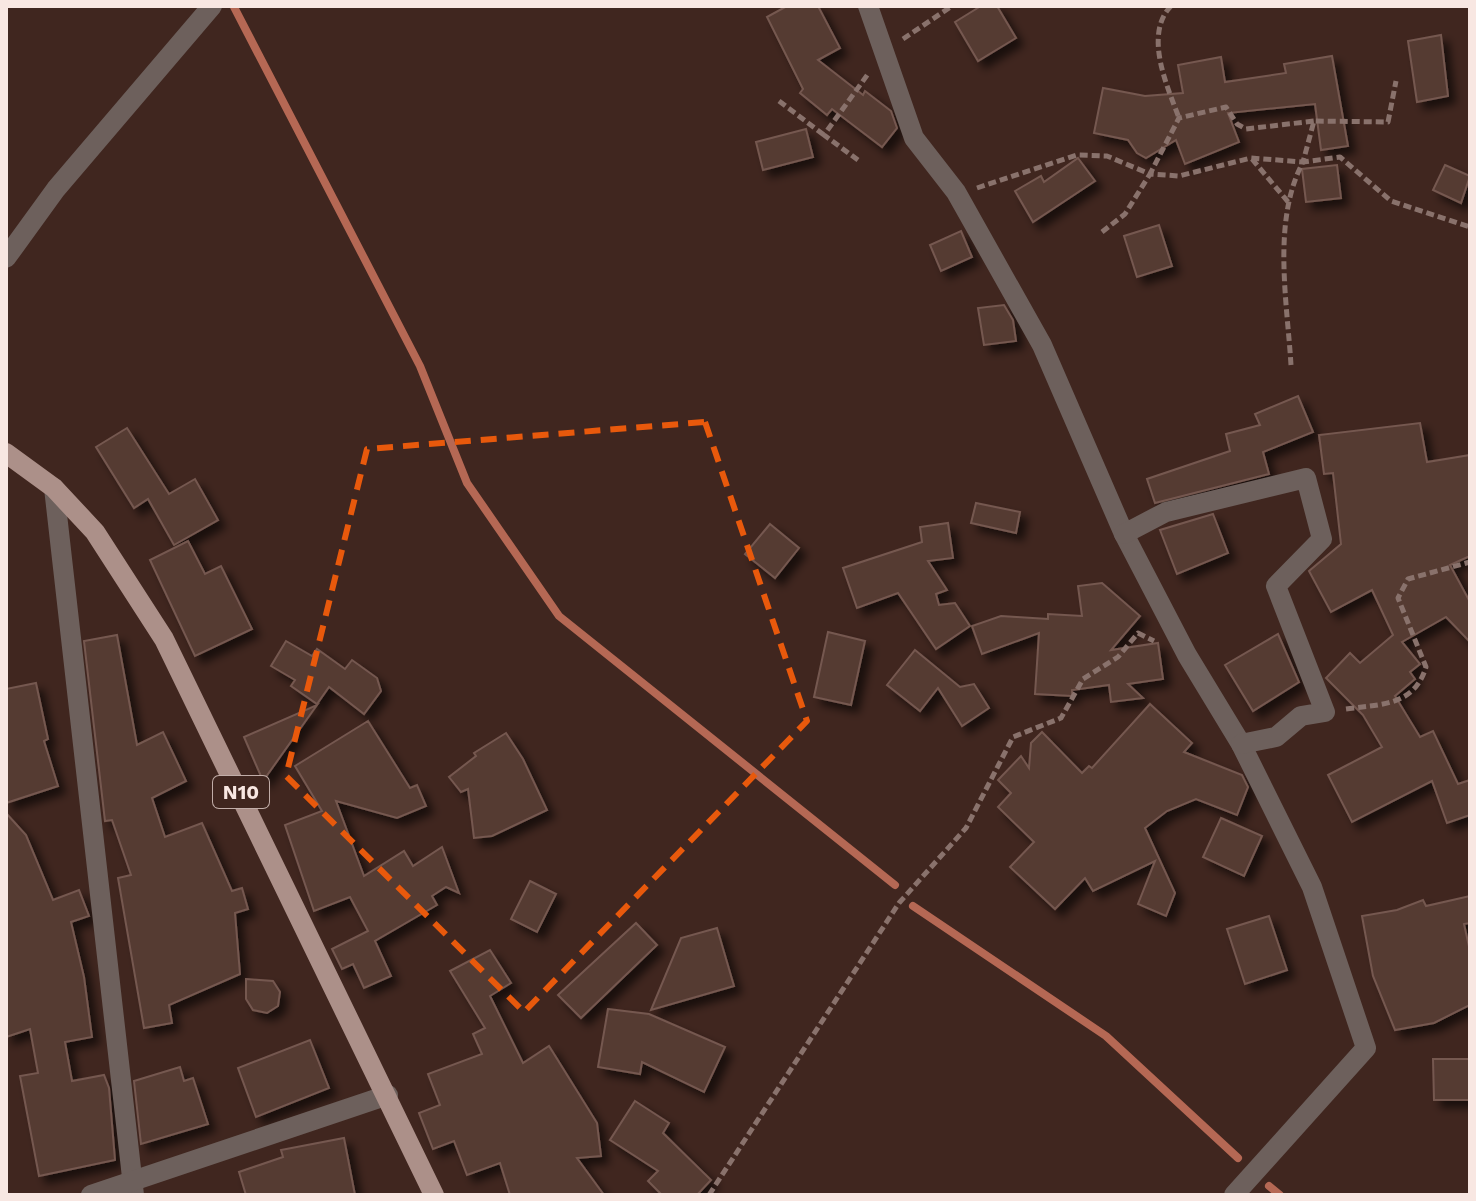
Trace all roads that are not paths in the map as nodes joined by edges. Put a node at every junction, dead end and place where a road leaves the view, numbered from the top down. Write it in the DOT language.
graph roads {
  1 [pos="212,6"];
  2 [pos="868,6"];
  3 [pos="6,258"];
  4 [pos="6,453"];
  5 [pos="54,488"];
  6 [pos="1124,534"];
  7 [pos="1241,744"];
  8 [pos="388,1095"];
  9 [pos="133,1189"];
  10 [pos="91,1195"];
  11 [pos="434,1195"];
  12 [pos="1234,1195"];
  1 -- 3 [label="street"];
  2 -- 6 [label="street"];
  4 -- 5 [label="main road, N10"];
  5 -- 8 [label="main road, N10"];
  5 -- 9 [label="street"];
  6 -- 7 [label="street"];
  6 -- 7 [label="street"];
  7 -- 12 [label="street"];
  8 -- 9 [label="street"];
  8 -- 11 [label="main road, N10"];
  9 -- 10 [label="street"];
}
